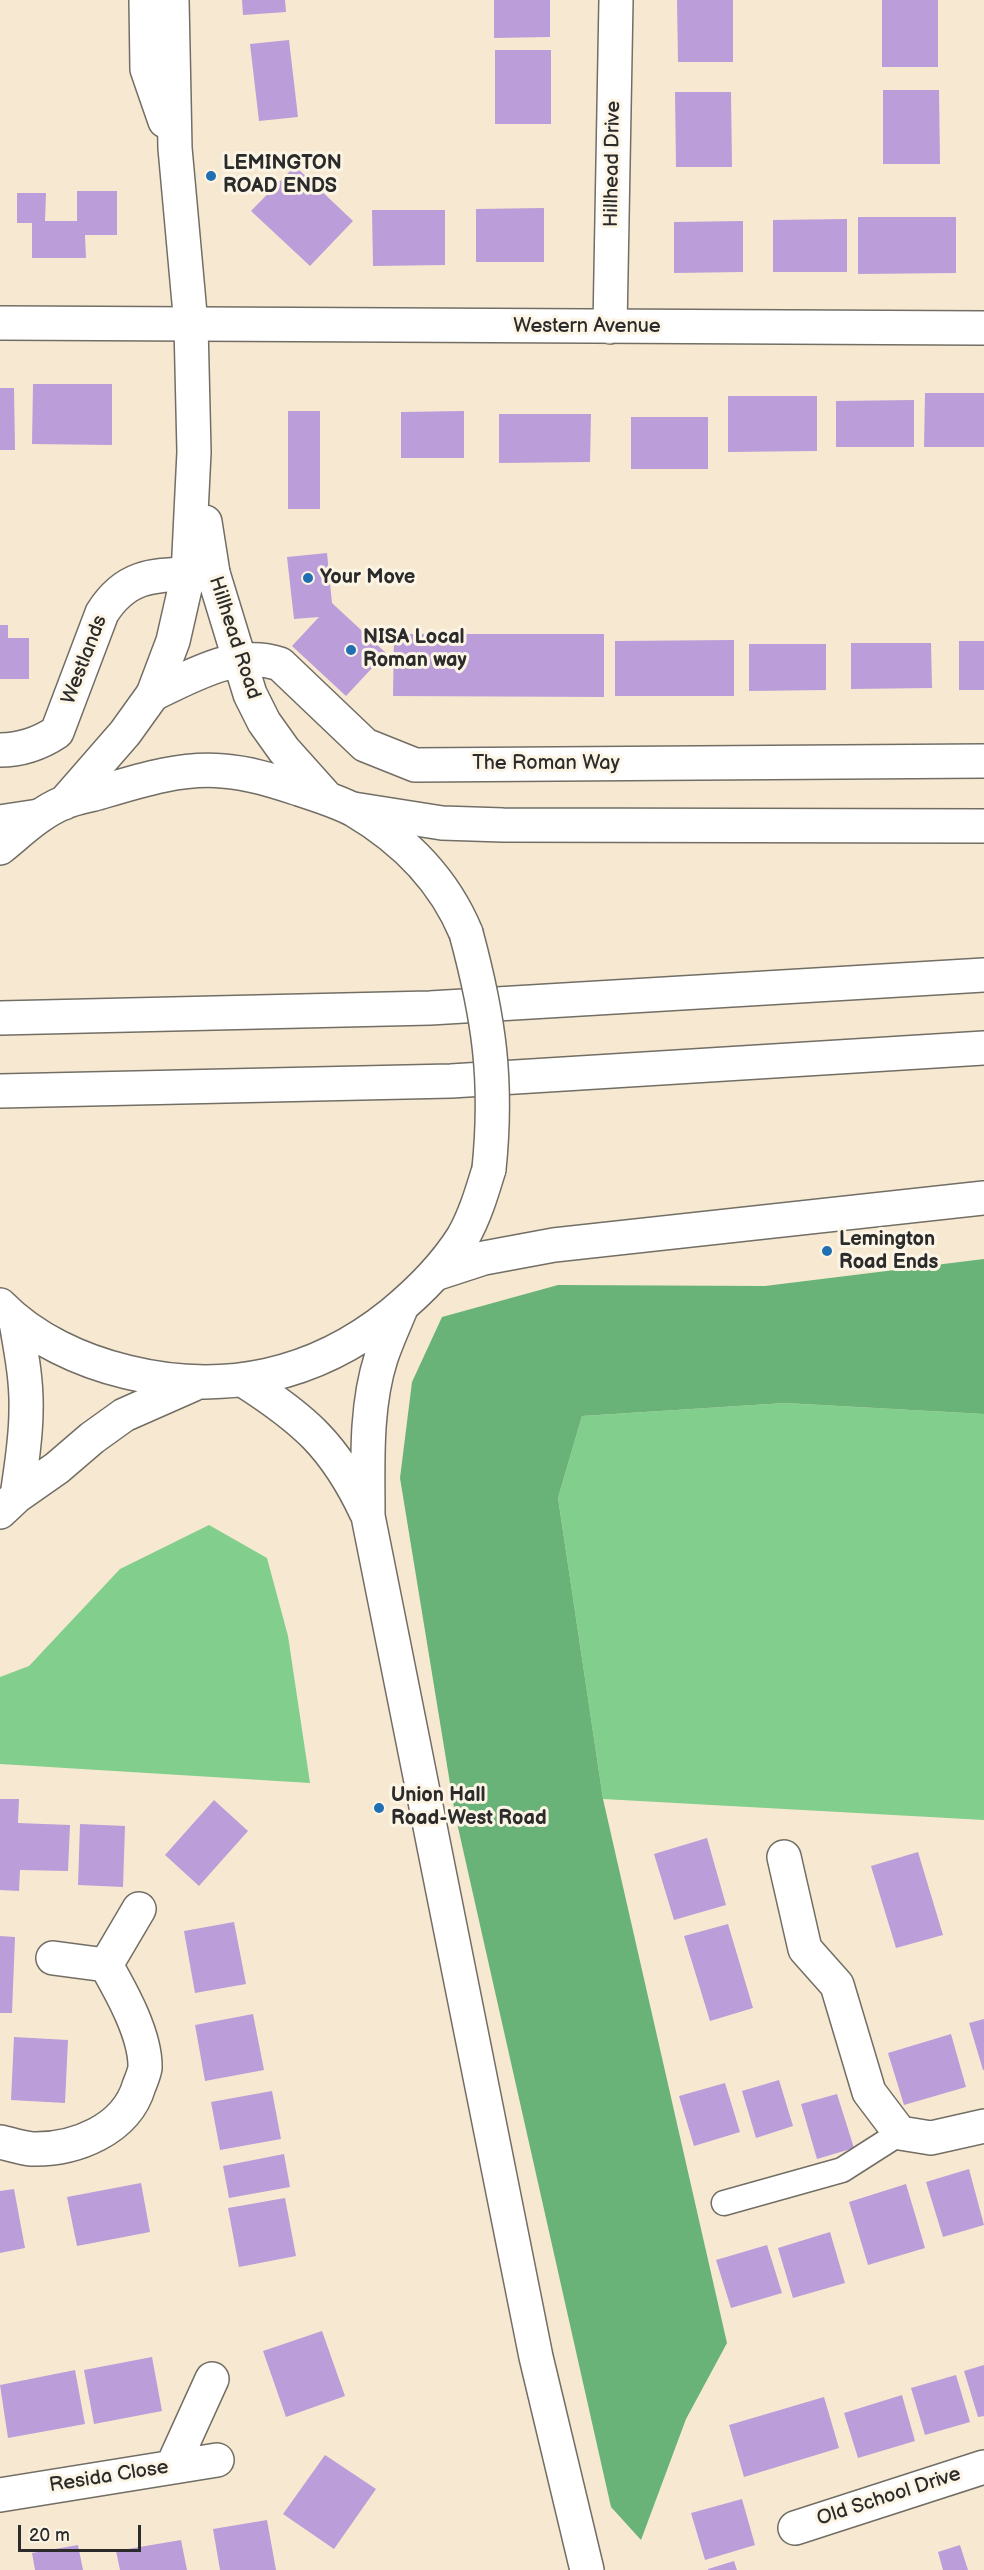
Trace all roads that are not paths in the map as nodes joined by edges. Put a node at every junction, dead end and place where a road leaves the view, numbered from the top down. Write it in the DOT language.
graph roads {
  1 [pos="146,0"];
  2 [pos="172,0"];
  3 [pos="616,0"];
  4 [pos="175,148"];
  5 [pos="0,323"];
  6 [pos="190,325"];
  7 [pos="610,327"];
  8 [pos="984,328"];
  9 [pos="200,574"];
  10 [pos="241,659"];
  11 [pos="153,694"];
  12 [pos="0,750"];
  13 [pos="984,761"];
  14 [pos="341,804"];
  15 [pos="51,810"];
  16 [pos="0,822"];
  17 [pos="984,826"];
  18 [pos="0,848"];
  19 [pos="984,975"];
  20 [pos="0,1018"];
  21 [pos="984,1048"];
  22 [pos="0,1091"];
  23 [pos="984,1198"];
  24 [pos="438,1273"];
  25 [pos="402,1306"];
  26 [pos="8,1313"];
  27 [pos="243,1380"];
  28 [pos="199,1382"];
  29 [pos="8,1504"];
  30 [pos="368,1516"];
  31 [pos="784,1857"];
  32 [pos="139,1909"];
  33 [pos="52,1958"];
  34 [pos="106,1965"];
  35 [pos="984,2126"];
  36 [pos="900,2133"];
  37 [pos="0,2142"];
  38 [pos="724,2203"];
  39 [pos="212,2379"];
  40 [pos="217,2460"];
  41 [pos="172,2467"];
  42 [pos="984,2467"];
  43 [pos="0,2495"];
  44 [pos="795,2528"];
  45 [pos="586,2570"];
  1 -- 4 [label="main road, Hillhead Road"];
  2 -- 4 [label="main road, Hillhead Road"];
  3 -- 7 [label="main road, Hillhead Drive"];
  4 -- 6 [label="main road, Hillhead Road"];
  5 -- 6 [label="main road, Western Avenue"];
  6 -- 7 [label="main road, Western Avenue"];
  6 -- 9 [label="main road, Hillhead Road"];
  7 -- 8 [label="main road, Western Avenue"];
  9 -- 10 [label="main road, Hillhead Road"];
  9 -- 11 [label="main road, Hillhead Road"];
  9 -- 12 [label="main road, Westlands"];
  10 -- 11 [label="main road, The Roman Way"];
  10 -- 13 [label="main road, The Roman Way"];
  10 -- 14 [label="main road, Hillhead Road"];
  11 -- 15 [label="main road, Hillhead Road"];
  14 -- 15 [label="main road"];
  14 -- 17 [label="main road"];
  14 -- 24 [label="main road, bridge"];
  15 -- 16 [label="main road"];
  15 -- 18 [label="main road"];
  19 -- 20 [label="main road"];
  21 -- 22 [label="main road"];
  23 -- 24 [label="main road"];
  24 -- 25 [label="main road"];
  25 -- 27 [label="main road"];
  25 -- 30 [label="main road"];
  26 -- 28 [label="main road"];
  26 -- 29 [label="main road"];
  27 -- 28 [label="main road"];
  27 -- 30 [label="main road"];
  28 -- 29 [label="main road"];
  30 -- 45 [label="main road"];
  31 -- 36 [label="main road"];
  32 -- 34 [label="main road"];
  33 -- 34 [label="main road"];
  34 -- 37 [label="main road"];
  35 -- 36 [label="main road"];
  36 -- 38 [label="lane"];
  39 -- 41 [label="main road"];
  40 -- 41 [label="main road, Resida Close"];
  41 -- 43 [label="main road, Resida Close"];
  42 -- 44 [label="main road, Old School Drive"];
}
